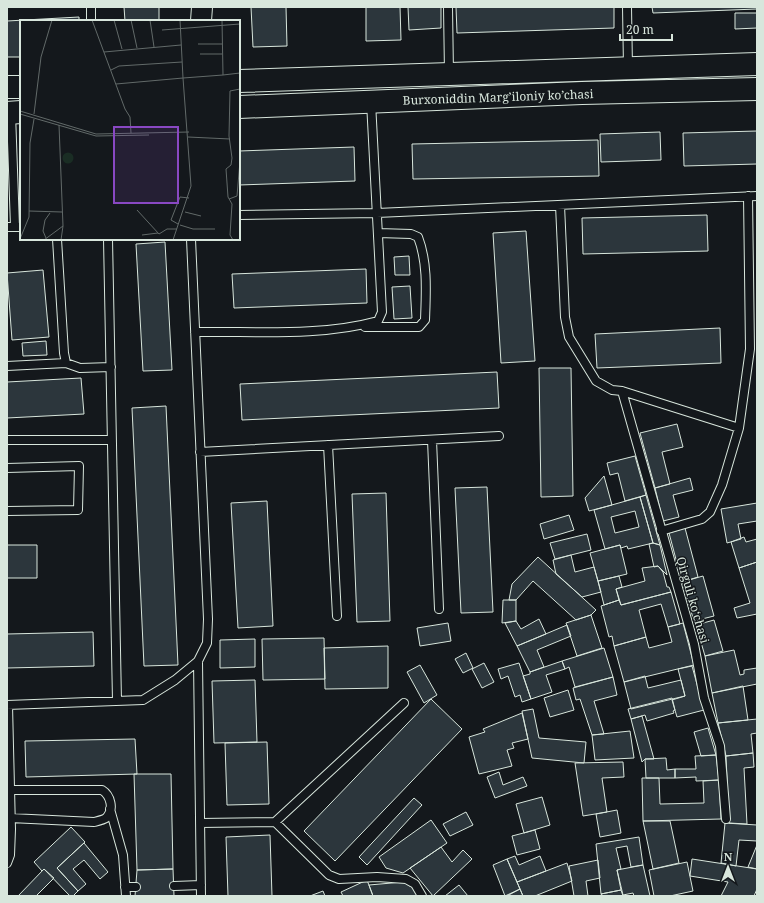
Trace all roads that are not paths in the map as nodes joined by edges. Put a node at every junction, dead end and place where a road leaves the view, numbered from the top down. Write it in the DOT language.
graph roads {
  1 [pos="91,7"];
  2 [pos="202,7"];
  3 [pos="448,7"];
  4 [pos="627,7"];
  5 [pos="91,20"];
  6 [pos="202,20"];
  7 [pos="757,64"];
  8 [pos="628,68"];
  9 [pos="449,74"];
  10 [pos="240,81"];
  11 [pos="7,87"];
  12 [pos="20,87"];
  13 [pos="757,89"];
  14 [pos="371,102"];
  15 [pos="240,107"];
  16 [pos="13,113"];
  17 [pos="748,196"];
  18 [pos="757,196"];
  19 [pos="560,205"];
  20 [pos="377,214"];
  21 [pos="240,215"];
  22 [pos="14,227"];
  23 [pos="378,233"];
  24 [pos="57,240"];
  25 [pos="108,240"];
  26 [pos="191,240"];
  27 [pos="355,327"];
  28 [pos="195,332"];
  29 [pos="753,349"];
  30 [pos="66,363"];
  31 [pos="7,366"];
  32 [pos="110,367"];
  33 [pos="622,391"];
  34 [pos="739,428"];
  35 [pos="499,436"];
  36 [pos="7,440"];
  37 [pos="112,440"];
  38 [pos="432,440"];
  39 [pos="328,445"];
  40 [pos="200,452"];
  41 [pos="7,468"];
  42 [pos="7,511"];
  43 [pos="661,531"];
  44 [pos="439,610"];
  45 [pos="338,616"];
  46 [pos="198,661"];
  47 [pos="117,701"];
  48 [pos="404,703"];
  49 [pos="8,705"];
  50 [pos="10,790"];
  51 [pos="110,809"];
  52 [pos="10,818"];
  53 [pos="726,819"];
  54 [pos="274,822"];
  55 [pos="200,823"];
  56 [pos="7,863"];
  57 [pos="201,885"];
  58 [pos="174,886"];
  59 [pos="125,887"];
  60 [pos="136,887"];
  61 [pos="126,896"];
  62 [pos="201,896"];
  63 [pos="422,896"];
  1 -- 5 [label="lane"];
  2 -- 6 [label="street"];
  3 -- 9 [label="lane"];
  4 -- 8 [label="lane"];
  7 -- 8 [label="main road, Burxoniddin Marg’iloniy ko’chasi"];
  8 -- 9 [label="main road, Burxoniddin Marg’iloniy ko’chasi"];
  9 -- 10 [label="main road, Burxoniddin Marg’iloniy ko’chasi"];
  11 -- 12 [label="main road"];
  13 -- 14 [label="main road, Burxoniddin Marg’iloniy ko’chasi"];
  14 -- 15 [label="main road, Burxoniddin Marg’iloniy ko’chasi"];
  14 -- 20 [label="lane"];
  16 -- 22 [label="lane"];
  17 -- 18 [label="lane"];
  17 -- 19 [label="lane"];
  17 -- 29 [label="lane"];
  19 -- 20 [label="lane"];
  19 -- 33 [label="lane"];
  20 -- 21 [label="lane"];
  20 -- 23 [label="lane"];
  23 -- 27 [label="lane"];
  23 -- 27 [label="lane"];
  24 -- 30 [label="lane"];
  25 -- 32 [label="lane"];
  26 -- 28 [label="lane"];
  27 -- 28 [label="lane"];
  28 -- 40 [label="lane"];
  29 -- 34 [label="lane"];
  30 -- 31 [label="lane"];
  30 -- 32 [label="lane"];
  32 -- 37 [label="lane"];
  33 -- 34 [label="lane"];
  33 -- 43 [label="lane, Qirguli koʻchasi"];
  34 -- 43 [label="lane"];
  35 -- 38 [label="lane"];
  36 -- 37 [label="lane"];
  37 -- 47 [label="lane"];
  38 -- 39 [label="lane"];
  38 -- 44 [label="lane"];
  39 -- 40 [label="lane"];
  39 -- 45 [label="lane"];
  40 -- 46 [label="lane"];
  41 -- 42 [label="lane"];
  43 -- 53 [label="lane, Qirguli koʻchasi"];
  46 -- 47 [label="lane"];
  46 -- 55 [label="lane"];
  47 -- 49 [label="lane"];
  48 -- 54 [label="lane"];
  49 -- 50 [label="lane"];
  50 -- 51 [label="lane"];
  50 -- 52 [label="lane"];
  51 -- 52 [label="lane"];
  51 -- 59 [label="lane"];
  52 -- 56 [label="lane"];
  54 -- 55 [label="lane"];
  54 -- 63 [label="lane"];
  55 -- 57 [label="lane"];
  57 -- 58 [label="lane"];
  57 -- 62 [label="lane"];
  59 -- 60 [label="lane"];
  59 -- 61 [label="lane"];
}
